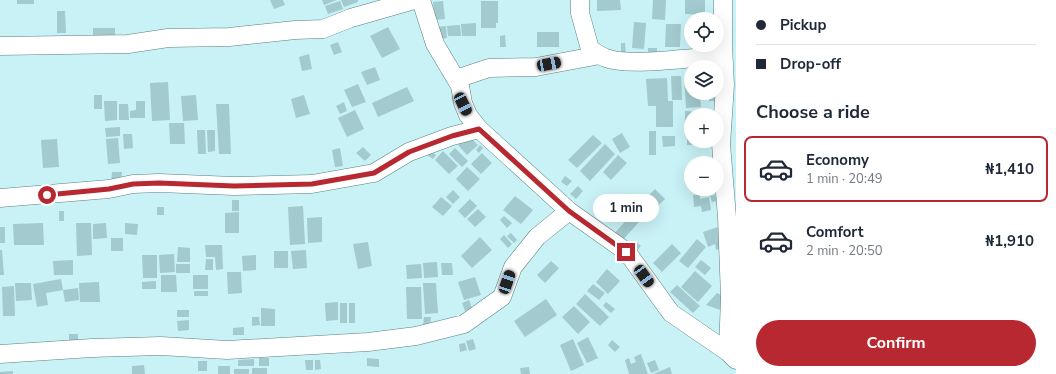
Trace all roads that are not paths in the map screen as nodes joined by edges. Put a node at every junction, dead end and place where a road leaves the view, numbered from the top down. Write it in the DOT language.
graph roads {
  1 [pos="414,0"];
  2 [pos="422,0"];
  3 [pos="580,0"];
  4 [pos="723,0"];
  5 [pos="0,46"];
  6 [pos="600,55"];
  7 [pos="723,55"];
  8 [pos="456,79"];
  9 [pos="479,129"];
  10 [pos="0,198"];
  11 [pos="569,211"];
  12 [pos="0,354"];
  13 [pos="732,356"];
  1 -- 5 [label="street"];
  2 -- 8 [label="street"];
  3 -- 6 [label="street"];
  4 -- 7 [label="street"];
  6 -- 7 [label="street"];
  6 -- 8 [label="street"];
  7 -- 13 [label="street"];
  8 -- 9 [label="street"];
  9 -- 10 [label="street"];
  9 -- 11 [label="street"];
  11 -- 12 [label="street"];
  11 -- 13 [label="street"];
}
